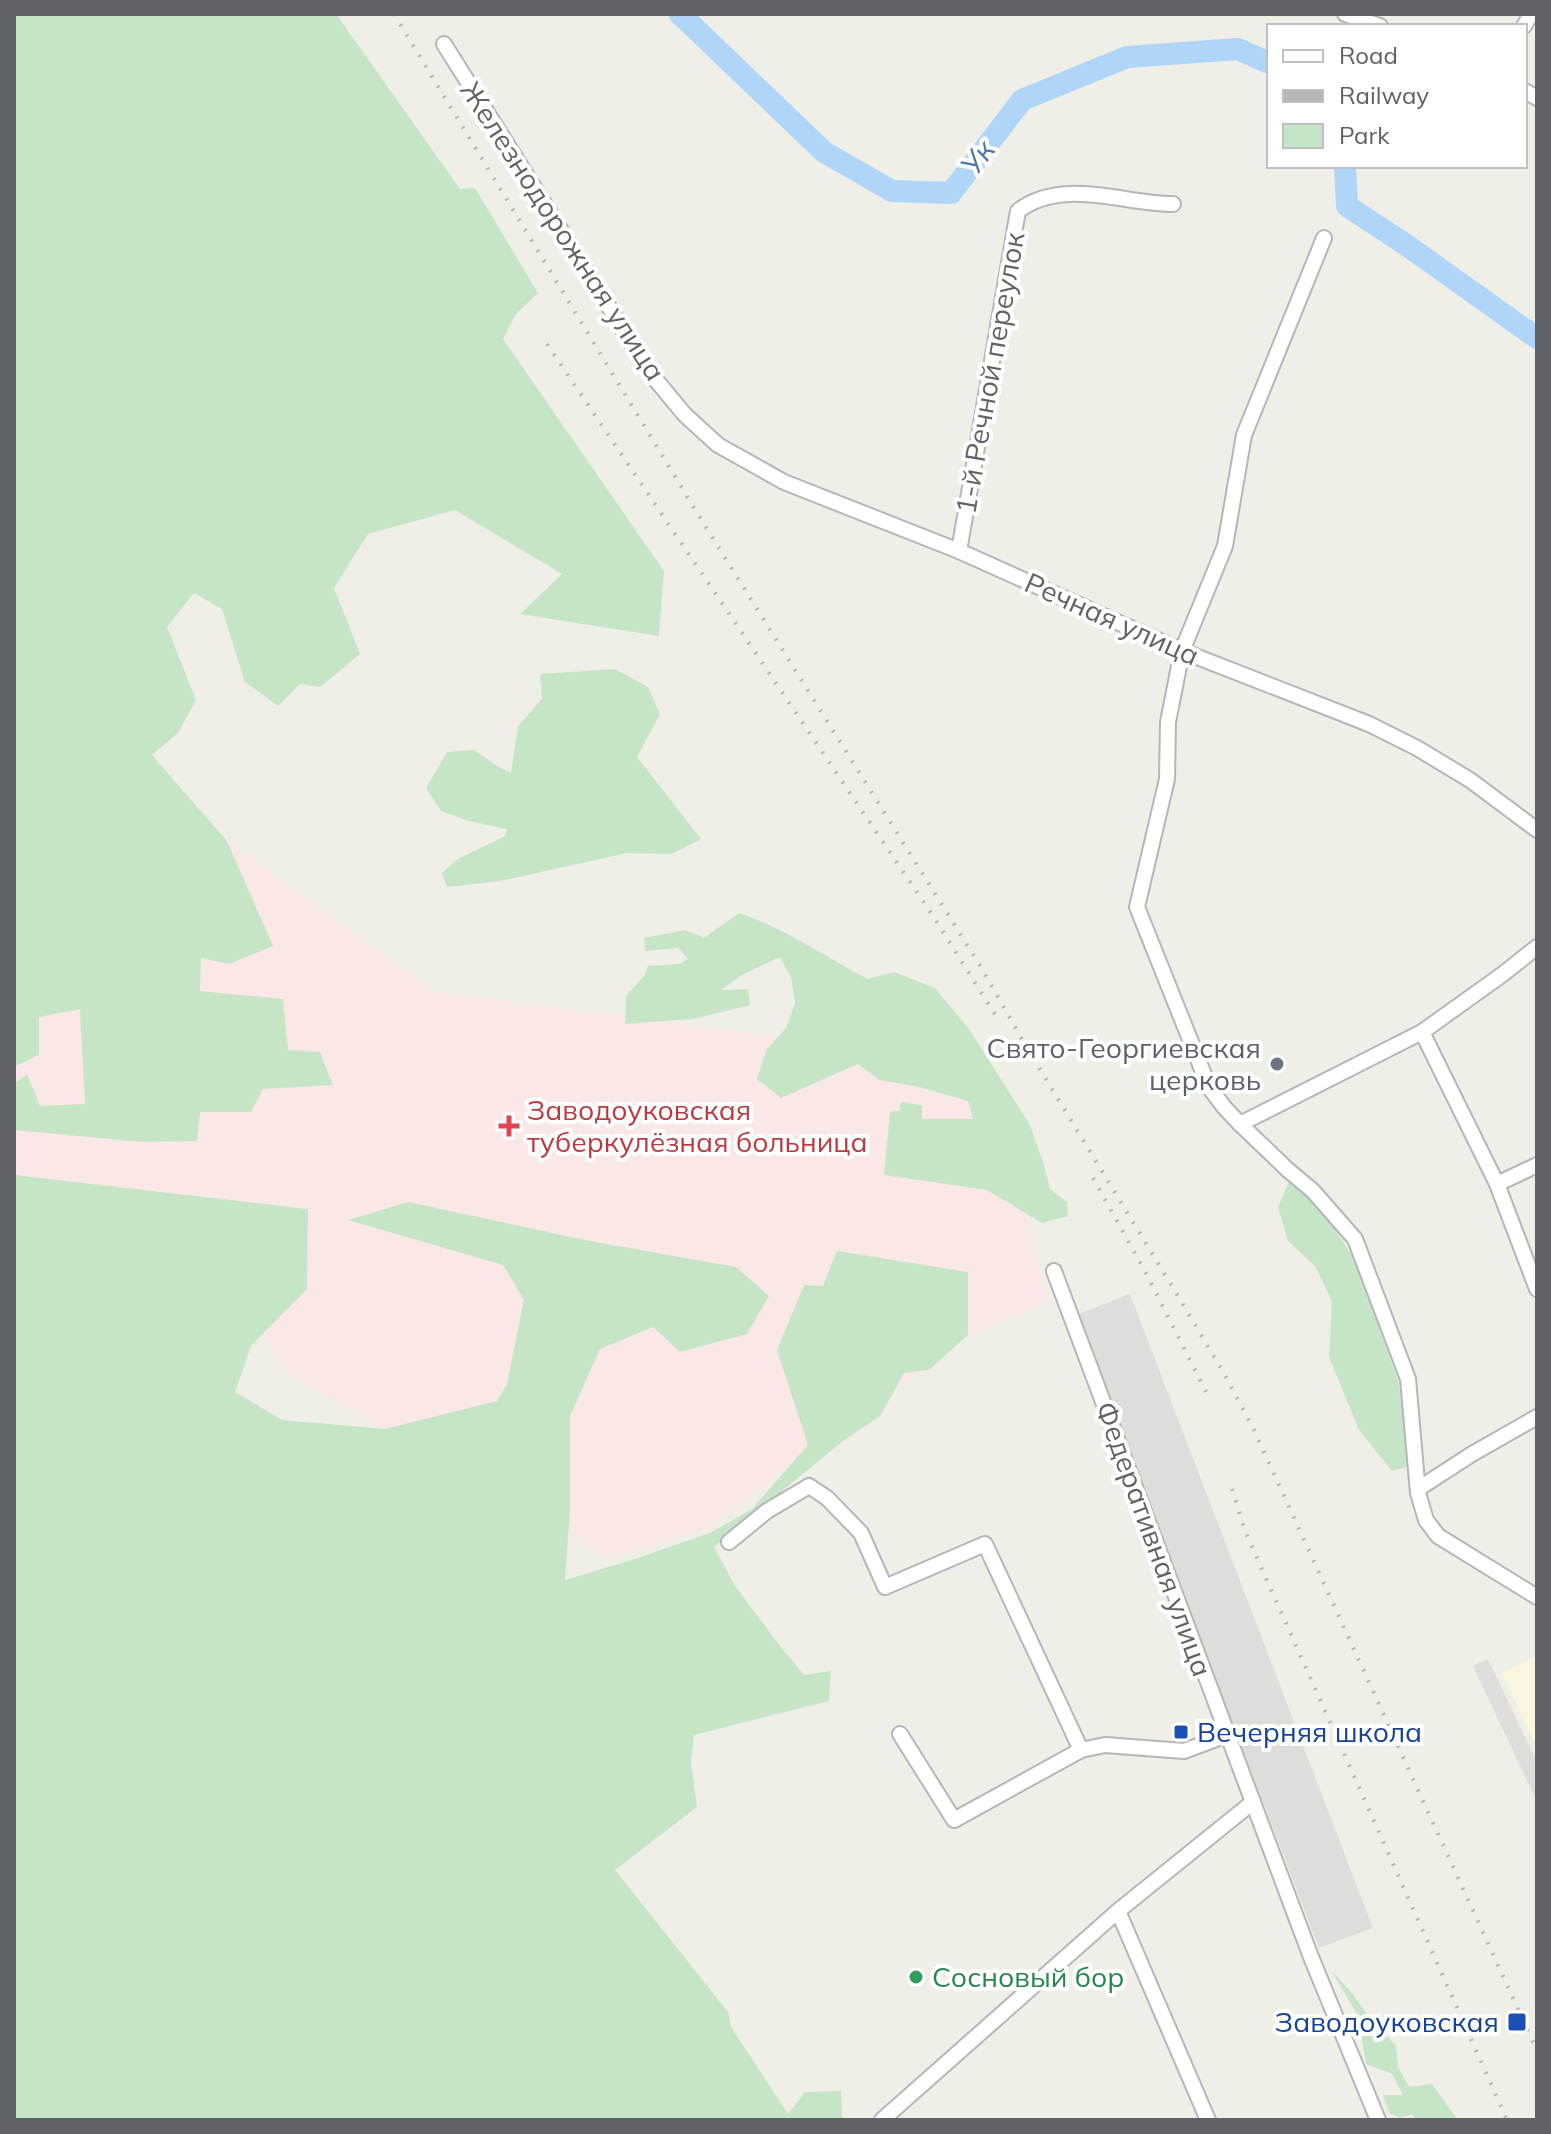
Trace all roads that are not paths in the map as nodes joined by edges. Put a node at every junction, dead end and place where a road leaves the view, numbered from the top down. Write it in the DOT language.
graph roads {
  1 [pos="1345,14"];
  2 [pos="1374,24"];
  3 [pos="444,44"];
  4 [pos="1173,204"];
  5 [pos="1324,238"];
  6 [pos="685,415"];
  7 [pos="959,551"];
  8 [pos="1182,651"];
  9 [pos="1537,830"];
  10 [pos="1537,947"];
  11 [pos="1422,1032"];
  12 [pos="1240,1124"];
  13 [pos="1537,1165"];
  14 [pos="1497,1184"];
  15 [pos="1054,1271"];
  16 [pos="1537,1289"];
  17 [pos="1537,1417"];
  18 [pos="1418,1489"];
  19 [pos="729,1542"];
  20 [pos="1537,1597"];
  21 [pos="900,1734"];
  22 [pos="1227,1735"];
  23 [pos="1081,1750"];
  24 [pos="1253,1802"];
  25 [pos="1118,1911"];
  26 [pos="882,2120"];
  27 [pos="1208,2120"];
  28 [pos="1378,2120"];
  1 -- 2 [label="street"];
  3 -- 6 [label="street, Железнодорожная улица"];
  4 -- 7 [label="street, 1-й Речной переулок"];
  5 -- 8 [label="street"];
  6 -- 7 [label="street, Речная улица"];
  7 -- 8 [label="street, Речная улица"];
  8 -- 9 [label="street, Речная улица"];
  8 -- 12 [label="street"];
  10 -- 11 [label="street"];
  11 -- 12 [label="street"];
  11 -- 14 [label="street"];
  12 -- 18 [label="street"];
  13 -- 14 [label="street"];
  14 -- 16 [label="street"];
  15 -- 22 [label="street, Федеративная улица"];
  17 -- 18 [label="street"];
  18 -- 20 [label="street"];
  19 -- 23 [label="street"];
  21 -- 23 [label="street"];
  22 -- 23 [label="street"];
  22 -- 24 [label="street, Федеративная улица"];
  24 -- 25 [label="street"];
  24 -- 28 [label="street, Федеративная улица"];
  25 -- 26 [label="street"];
  25 -- 27 [label="street"];
}
